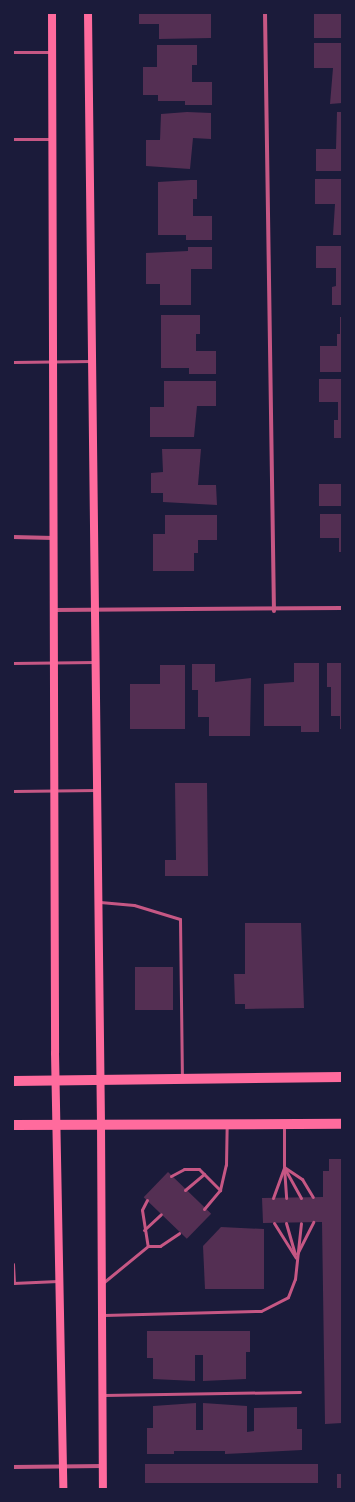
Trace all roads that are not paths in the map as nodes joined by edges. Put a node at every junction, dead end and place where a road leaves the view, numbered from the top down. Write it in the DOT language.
graph roads {
  1 [pos="52,13"];
  2 [pos="88,13"];
  3 [pos="265,13"];
  4 [pos="13,52"];
  5 [pos="52,52"];
  6 [pos="13,139"];
  7 [pos="52,139"];
  8 [pos="92,360"];
  9 [pos="53,361"];
  10 [pos="13,362"];
  11 [pos="13,537"];
  12 [pos="54,538"];
  13 [pos="342,608"];
  14 [pos="54,610"];
  15 [pos="94,610"];
  16 [pos="274,611"];
  17 [pos="95,662"];
  18 [pos="13,663"];
  19 [pos="54,663"];
  20 [pos="54,790"];
  21 [pos="97,790"];
  22 [pos="13,791"];
  23 [pos="98,901"];
  24 [pos="342,1077"];
  25 [pos="100,1079"];
  26 [pos="182,1079"];
  27 [pos="13,1080"];
  28 [pos="56,1080"];
  29 [pos="102,1123"];
  30 [pos="57,1124"];
  31 [pos="228,1124"];
  32 [pos="284,1124"];
  33 [pos="342,1124"];
  34 [pos="13,1125"];
  35 [pos="284,1167"];
  36 [pos="204,1174"];
  37 [pos="171,1176"];
  38 [pos="185,1190"];
  39 [pos="220,1190"];
  40 [pos="313,1197"];
  41 [pos="273,1198"];
  42 [pos="286,1198"];
  43 [pos="301,1198"];
  44 [pos="148,1200"];
  45 [pos="204,1208"];
  46 [pos="161,1214"];
  47 [pos="313,1222"];
  48 [pos="274,1223"];
  49 [pos="286,1223"];
  50 [pos="301,1223"];
  51 [pos="144,1230"];
  52 [pos="179,1233"];
  53 [pos="148,1246"];
  54 [pos="296,1258"];
  55 [pos="13,1264"];
  56 [pos="60,1281"];
  57 [pos="14,1283"];
  58 [pos="102,1283"];
  59 [pos="102,1315"];
  60 [pos="300,1392"];
  61 [pos="102,1395"];
  62 [pos="64,1466"];
  63 [pos="103,1466"];
  64 [pos="13,1467"];
  65 [pos="63,1489"];
  66 [pos="103,1489"];
  1 -- 5 [label="main road"];
  2 -- 8 [label="main road"];
  3 -- 16 [label="street"];
  4 -- 5 [label="lane"];
  5 -- 7 [label="main road"];
  6 -- 7 [label="lane"];
  7 -- 9 [label="main road"];
  8 -- 9 [label="lane"];
  8 -- 15 [label="main road"];
  9 -- 10 [label="lane"];
  9 -- 12 [label="main road"];
  11 -- 12 [label="street"];
  12 -- 14 [label="main road"];
  13 -- 16 [label="street"];
  14 -- 15 [label="street"];
  14 -- 19 [label="main road"];
  15 -- 16 [label="street"];
  15 -- 17 [label="main road"];
  17 -- 19 [label="lane"];
  17 -- 21 [label="main road"];
  18 -- 19 [label="lane"];
  19 -- 20 [label="main road"];
  20 -- 21 [label="lane"];
  20 -- 22 [label="lane"];
  20 -- 28 [label="main road"];
  21 -- 23 [label="main road"];
  23 -- 25 [label="main road"];
  23 -- 26 [label="lane"];
  24 -- 26 [label="main road"];
  25 -- 26 [label="main road"];
  25 -- 28 [label="main road"];
  25 -- 29 [label="main road"];
  27 -- 28 [label="main road"];
  28 -- 30 [label="main road"];
  29 -- 30 [label="main road"];
  29 -- 31 [label="main road"];
  29 -- 58 [label="main road"];
  30 -- 34 [label="main road"];
  30 -- 56 [label="main road"];
  31 -- 32 [label="main road"];
  31 -- 39 [label="lane"];
  32 -- 33 [label="main road"];
  32 -- 35 [label="lane"];
  35 -- 40 [label="lane"];
  35 -- 41 [label="lane"];
  35 -- 42 [label="lane"];
  35 -- 43 [label="lane"];
  36 -- 37 [label="lane"];
  36 -- 38 [label="lane"];
  36 -- 39 [label="lane"];
  39 -- 45 [label="lane"];
  44 -- 51 [label="lane"];
  46 -- 51 [label="lane"];
  47 -- 54 [label="lane"];
  48 -- 54 [label="lane"];
  49 -- 54 [label="lane"];
  50 -- 54 [label="lane"];
  51 -- 53 [label="lane"];
  52 -- 53 [label="lane"];
  53 -- 58 [label="lane"];
  54 -- 59 [label="lane"];
  55 -- 57 [label="lane"];
  56 -- 57 [label="lane"];
  56 -- 62 [label="main road"];
  58 -- 59 [label="main road"];
  59 -- 61 [label="main road"];
  60 -- 61 [label="lane"];
  61 -- 63 [label="main road"];
  62 -- 63 [label="street"];
  62 -- 64 [label="street"];
  62 -- 65 [label="main road"];
  63 -- 66 [label="main road"];
}
